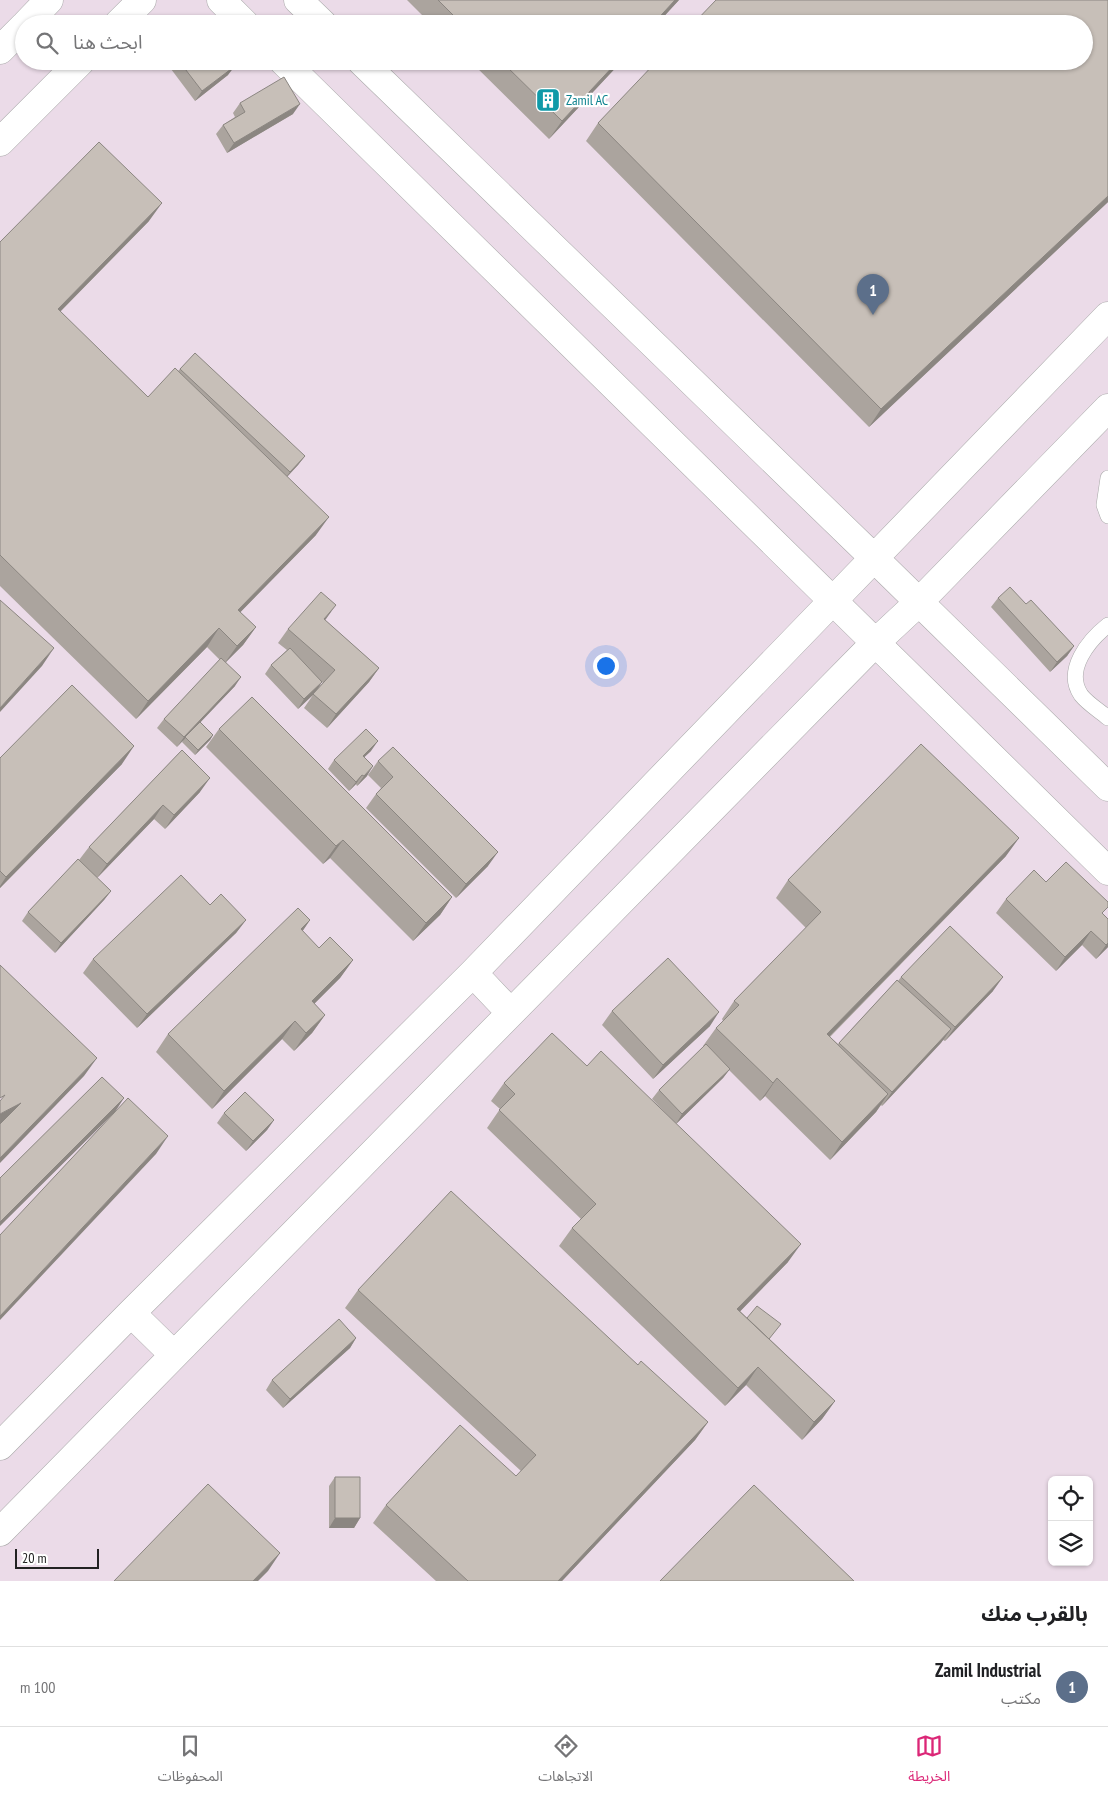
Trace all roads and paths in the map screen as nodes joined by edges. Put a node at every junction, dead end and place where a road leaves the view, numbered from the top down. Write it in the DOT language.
graph roads {
  1 [pos="50,0"];
  2 [pos="142,0"];
  3 [pos="221,0"];
  4 [pos="298,0"];
  5 [pos="35,15"];
  6 [pos="127,15"];
  7 [pos="236,15"];
  8 [pos="314,15"];
  9 [pos="15,35"];
  10 [pos="0,50"];
  11 [pos="72,70"];
  12 [pos="292,70"];
  13 [pos="370,70"];
  14 [pos="0,142"];
  15 [pos="1108,316"];
  16 [pos="1108,408"];
  17 [pos="1108,478"];
  18 [pos="1108,516"];
  19 [pos="874,558"];
  20 [pos="833,601"];
  21 [pos="919,602"];
  22 [pos="1108,625"];
  23 [pos="876,643"];
  24 [pos="1108,718"];
  25 [pos="1108,788"];
  26 [pos="1108,871"];
  27 [pos="473,973"];
  28 [pos="510,1012"];
  29 [pos="131,1313"];
  30 [pos="174,1355"];
  31 [pos="0,1446"];
  32 [pos="0,1532"];
  1 -- 5 [label="street"];
  2 -- 6 [label="street"];
  3 -- 7 [label="street"];
  4 -- 8 [label="street"];
  9 -- 10 [label="street"];
  11 -- 14 [label="street"];
  12 -- 20 [label="street"];
  13 -- 19 [label="street"];
  15 -- 19 [label="street"];
  16 -- 21 [label="street"];
  17 -- 18 [label="lane"];
  19 -- 20 [label="street"];
  19 -- 21 [label="street"];
  20 -- 23 [label="street"];
  20 -- 27 [label="street"];
  21 -- 23 [label="street"];
  21 -- 25 [label="street"];
  22 -- 24 [label="lane"];
  23 -- 26 [label="street"];
  23 -- 28 [label="street"];
  27 -- 28 [label="street"];
  27 -- 29 [label="street"];
  28 -- 30 [label="street"];
  29 -- 30 [label="street"];
  29 -- 31 [label="street"];
  30 -- 32 [label="street"];
}
